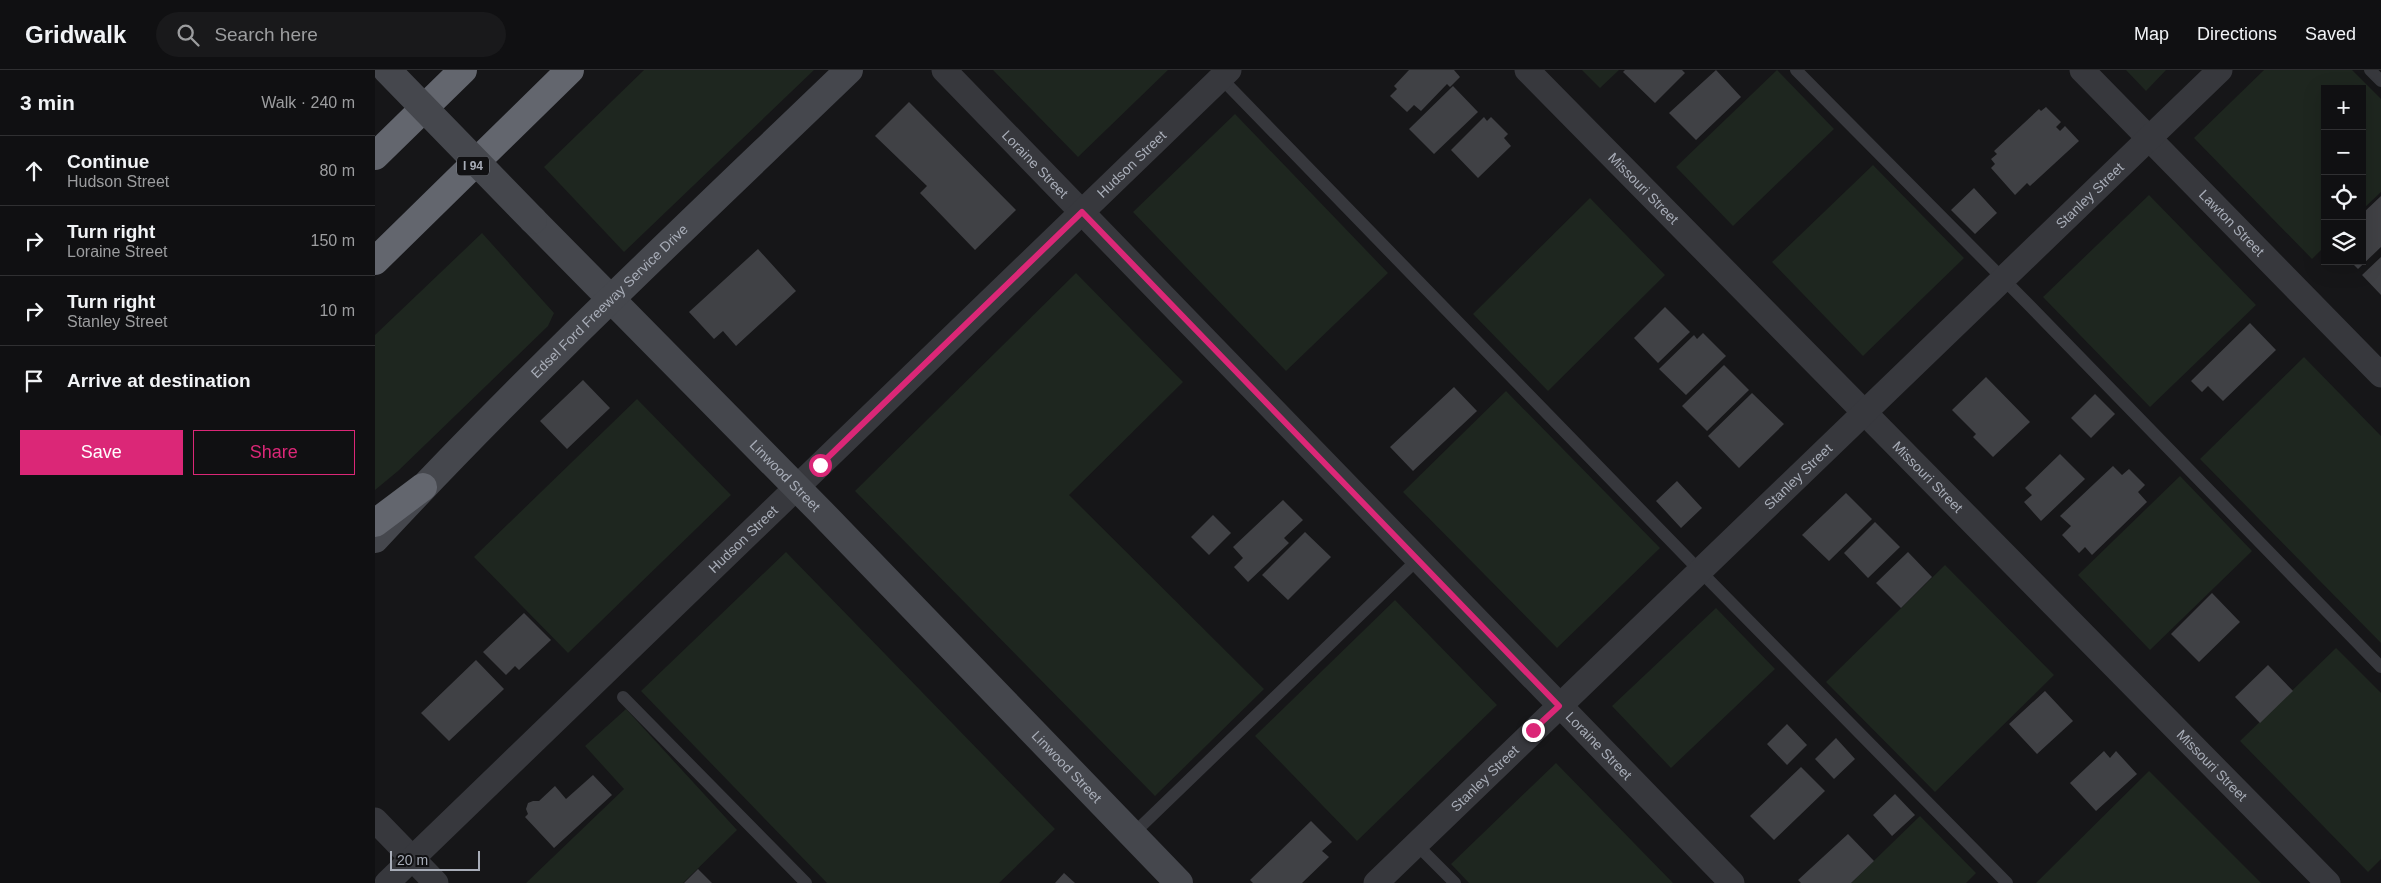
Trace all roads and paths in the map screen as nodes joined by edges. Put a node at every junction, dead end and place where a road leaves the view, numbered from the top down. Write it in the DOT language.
graph roads {
  1 [pos="387,70"];
  2 [pos="463,70"];
  3 [pos="570,70"];
  4 [pos="849,70"];
  5 [pos="944,70"];
  6 [pos="1527,70"];
  7 [pos="1796,70"];
  8 [pos="2082,70"];
  9 [pos="2221,70"];
  10 [pos="2370,70"];
  11 [pos="1221,73"];
  12 [pos="449,80"];
  13 [pos="2381,82"];
  14 [pos="2149,139"];
  15 [pos="375,156"];
  16 [pos="1082,212"];
  17 [pos="375,261"];
  18 [pos="2004,280"];
  19 [pos="612,298"];
  20 [pos="2381,375"];
  21 [pos="1866,413"];
  22 [pos="423,487"];
  23 [pos="796,488"];
  24 [pos="375,523"];
  25 [pos="375,539"];
  26 [pos="1418,559"];
  27 [pos="1701,572"];
  28 [pos="2381,667"];
  29 [pos="623,697"];
  30 [pos="1559,706"];
  31 [pos="375,820"];
  32 [pos="1133,834"];
  33 [pos="1416,844"];
  34 [pos="412,858"];
  35 [pos="387,883"];
  36 [pos="436,883"];
  37 [pos="806,883"];
  38 [pos="1179,883"];
  39 [pos="1376,883"];
  40 [pos="1455,883"];
  41 [pos="1732,883"];
  42 [pos="2007,883"];
  43 [pos="2328,883"];
  1 -- 19 [label="street, Linwood Street, bridge"];
  2 -- 12 [label="highway"];
  3 -- 17 [label="highway, I 94"];
  4 -- 19 [label="street, Edsel Ford Freeway Service Drive"];
  5 -- 16 [label="street, Loraine Street"];
  6 -- 21 [label="street, Missouri Street"];
  7 -- 18 [label="lane"];
  8 -- 14 [label="street, Lawton Street"];
  9 -- 14 [label="street, Stanley Street"];
  10 -- 13 [label="lane"];
  11 -- 16 [label="street, Hudson Street"];
  11 -- 27 [label="lane"];
  12 -- 15 [label="highway"];
  14 -- 18 [label="street, Stanley Street"];
  14 -- 20 [label="street, Lawton Street"];
  16 -- 23 [label="street, Hudson Street"];
  16 -- 26 [label="street, Loraine Street"];
  18 -- 21 [label="street, Stanley Street"];
  18 -- 28 [label="lane"];
  19 -- 22 [label="street, Edsel Ford Freeway Service Drive"];
  19 -- 23 [label="street, Linwood Street"];
  21 -- 27 [label="street, Stanley Street"];
  21 -- 43 [label="street, Missouri Street"];
  22 -- 24 [label="highway"];
  22 -- 25 [label="street, Edsel Ford Freeway Service Drive"];
  23 -- 32 [label="street, Linwood Street"];
  23 -- 34 [label="street, Hudson Street"];
  26 -- 30 [label="street, Loraine Street"];
  26 -- 32 [label="lane"];
  27 -- 30 [label="street, Stanley Street"];
  27 -- 42 [label="lane"];
  29 -- 37 [label="lane"];
  30 -- 33 [label="street, Stanley Street"];
  30 -- 41 [label="street, Loraine Street"];
  31 -- 34 [label="street"];
  32 -- 38 [label="street, Linwood Street"];
  33 -- 39 [label="street, Stanley Street"];
  33 -- 40 [label="lane"];
  34 -- 35 [label="street, Hudson Street"];
  34 -- 36 [label="street"];
}
